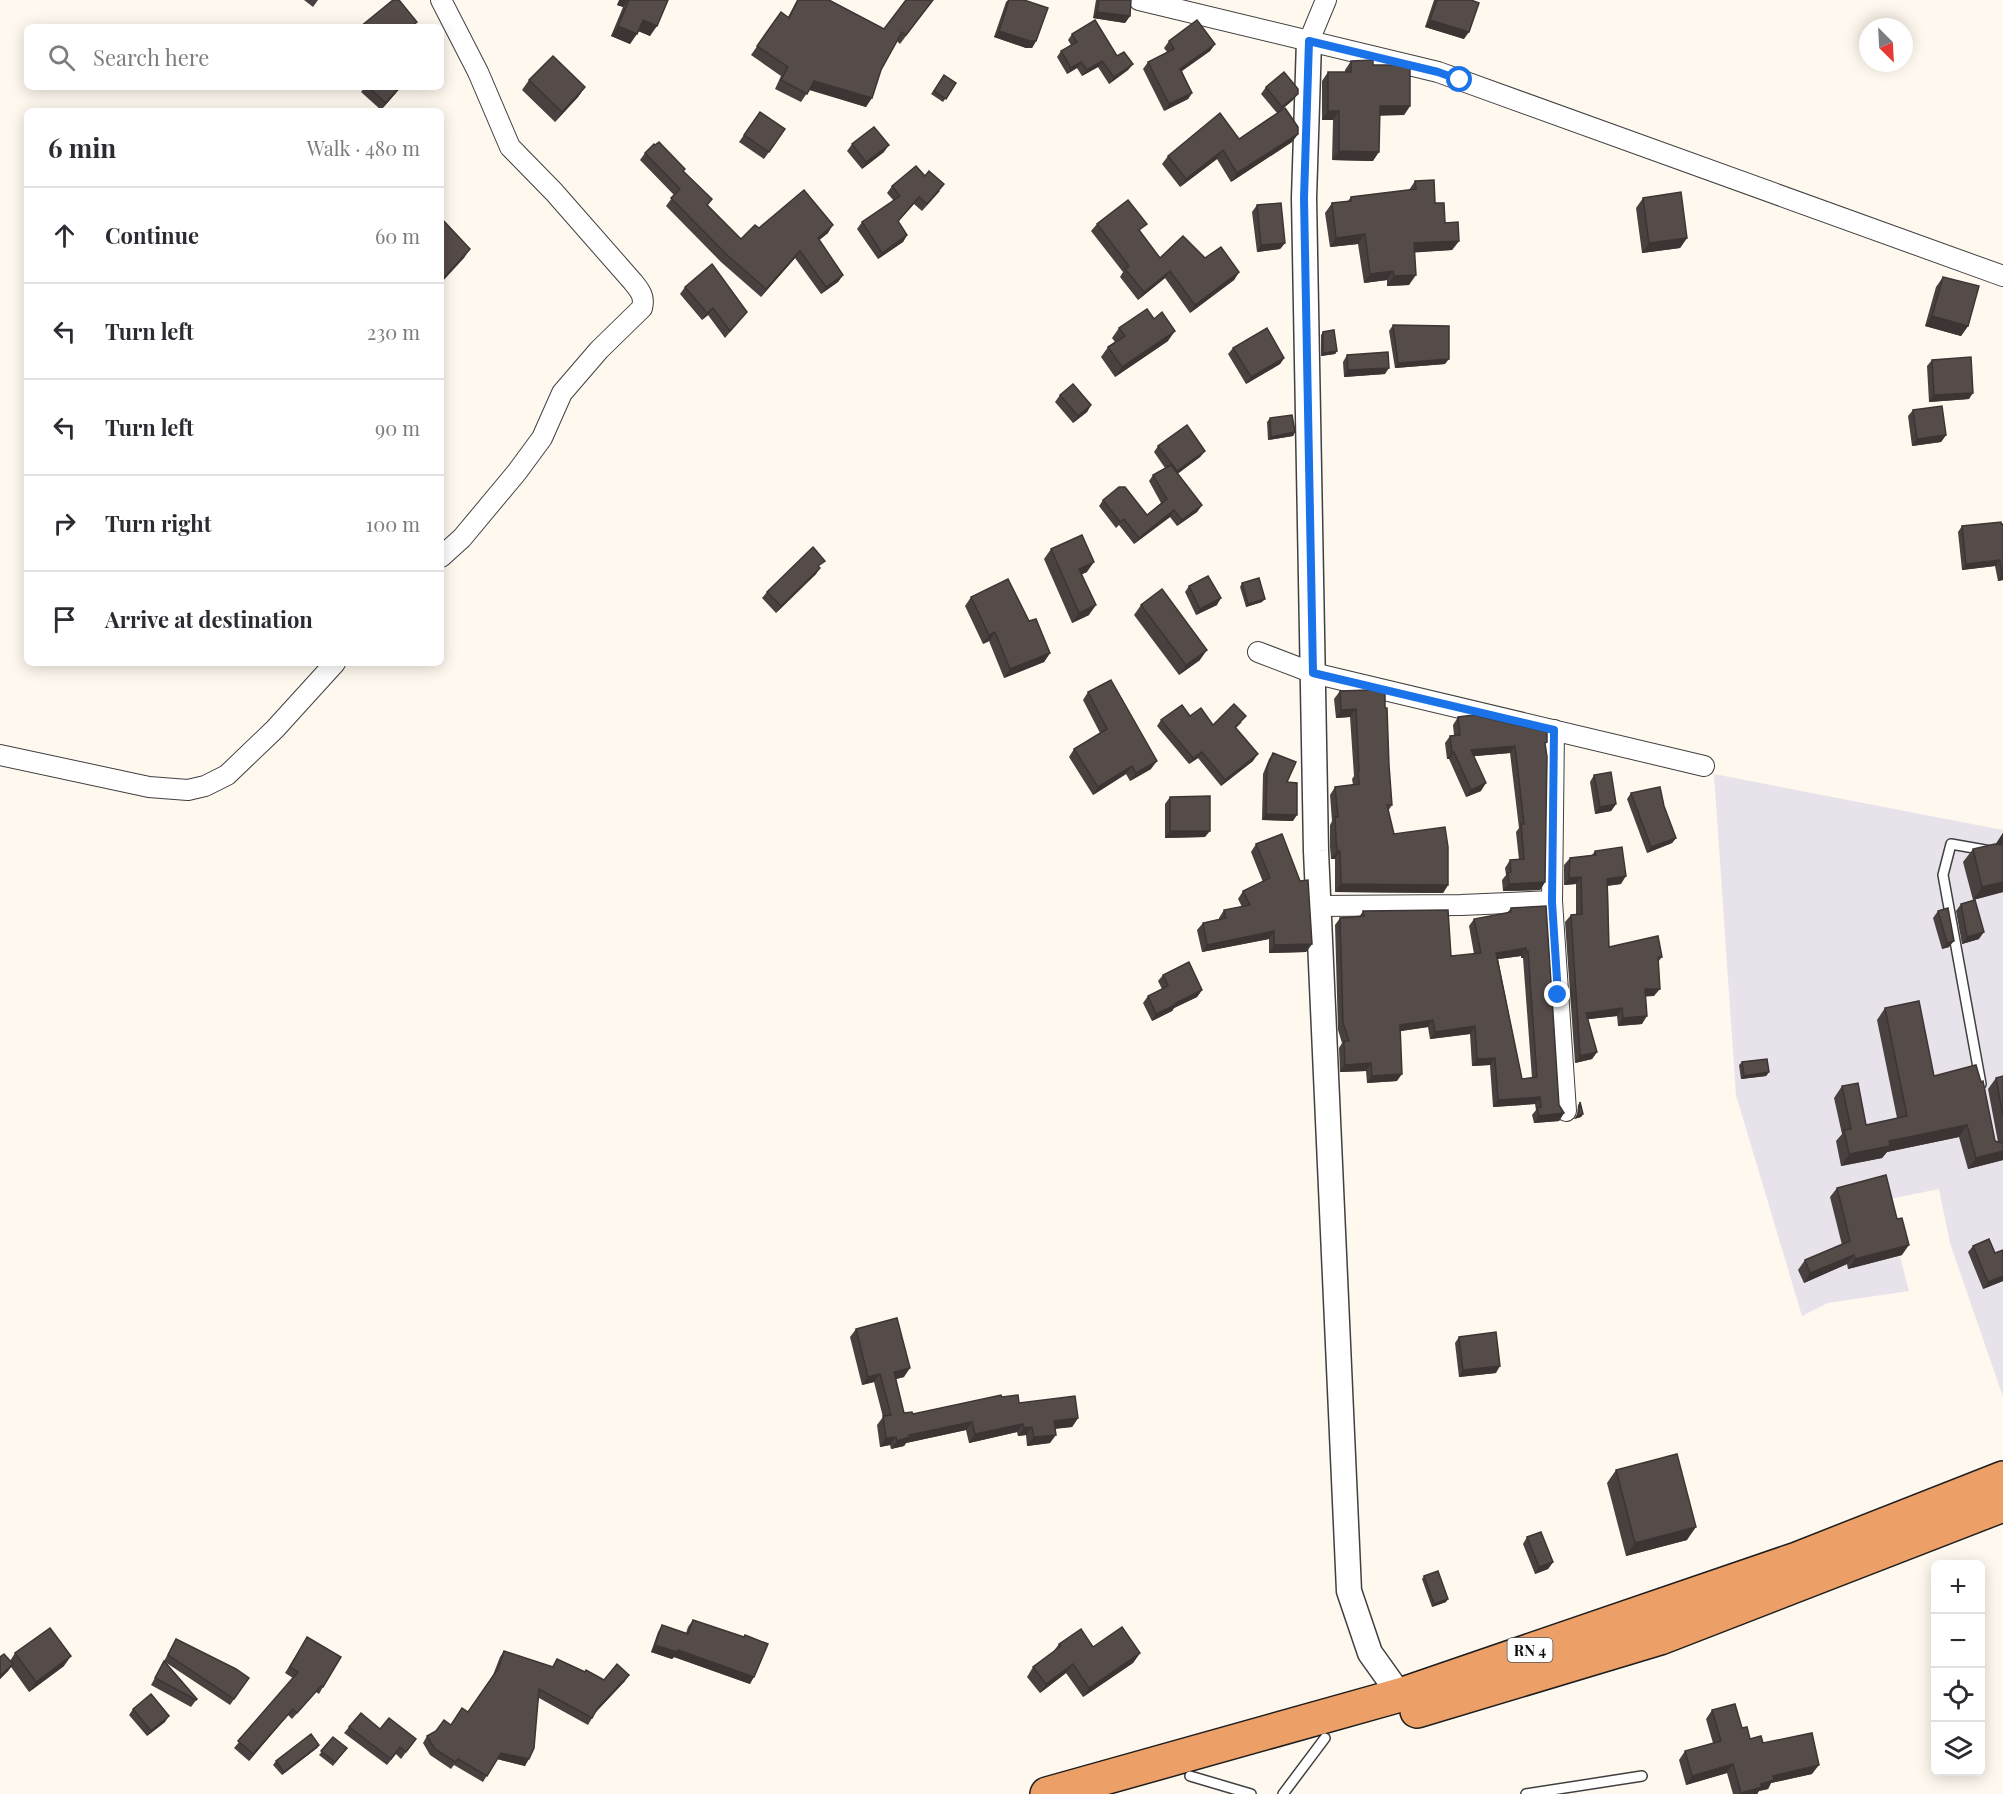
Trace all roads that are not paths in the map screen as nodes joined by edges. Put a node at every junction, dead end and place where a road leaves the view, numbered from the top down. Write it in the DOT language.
graph roads {
  1 [pos="441,0"];
  2 [pos="1139,0"];
  3 [pos="1326,0"];
  4 [pos="1309,41"];
  5 [pos="2003,276"];
  6 [pos="444,554"];
  7 [pos="1258,652"];
  8 [pos="332,666"];
  9 [pos="1313,673"];
  10 [pos="1554,730"];
  11 [pos="0,755"];
  12 [pos="1704,765"];
  13 [pos="2003,853"];
  14 [pos="1552,902"];
  15 [pos="1318,906"];
  16 [pos="1982,1091"];
  17 [pos="1566,1111"];
  18 [pos="2003,1478"];
  19 [pos="2003,1505"];
  20 [pos="1400,1695"];
  21 [pos="1325,1738"];
  22 [pos="1190,1776"];
  23 [pos="1642,1776"];
  24 [pos="1047,1794"];
  25 [pos="1127,1794"];
  26 [pos="1251,1794"];
  27 [pos="1283,1794"];
  28 [pos="1526,1794"];
  1 -- 6 [label="street"];
  2 -- 4 [label="street"];
  3 -- 4 [label="street"];
  4 -- 5 [label="street"];
  4 -- 9 [label="street"];
  7 -- 9 [label="street"];
  8 -- 11 [label="street"];
  9 -- 10 [label="street"];
  9 -- 15 [label="street"];
  10 -- 12 [label="street"];
  10 -- 14 [label="street"];
  13 -- 16 [label="lane"];
  14 -- 15 [label="street"];
  14 -- 17 [label="street"];
  15 -- 20 [label="street"];
  18 -- 20 [label="highway, RN 4"];
  19 -- 21 [label="highway, RN 4"];
  20 -- 24 [label="highway, RN 4"];
  21 -- 22 [label="highway, RN 4"];
  21 -- 27 [label="lane"];
  22 -- 25 [label="highway, RN 4"];
  22 -- 26 [label="lane"];
  23 -- 28 [label="lane"];
}
